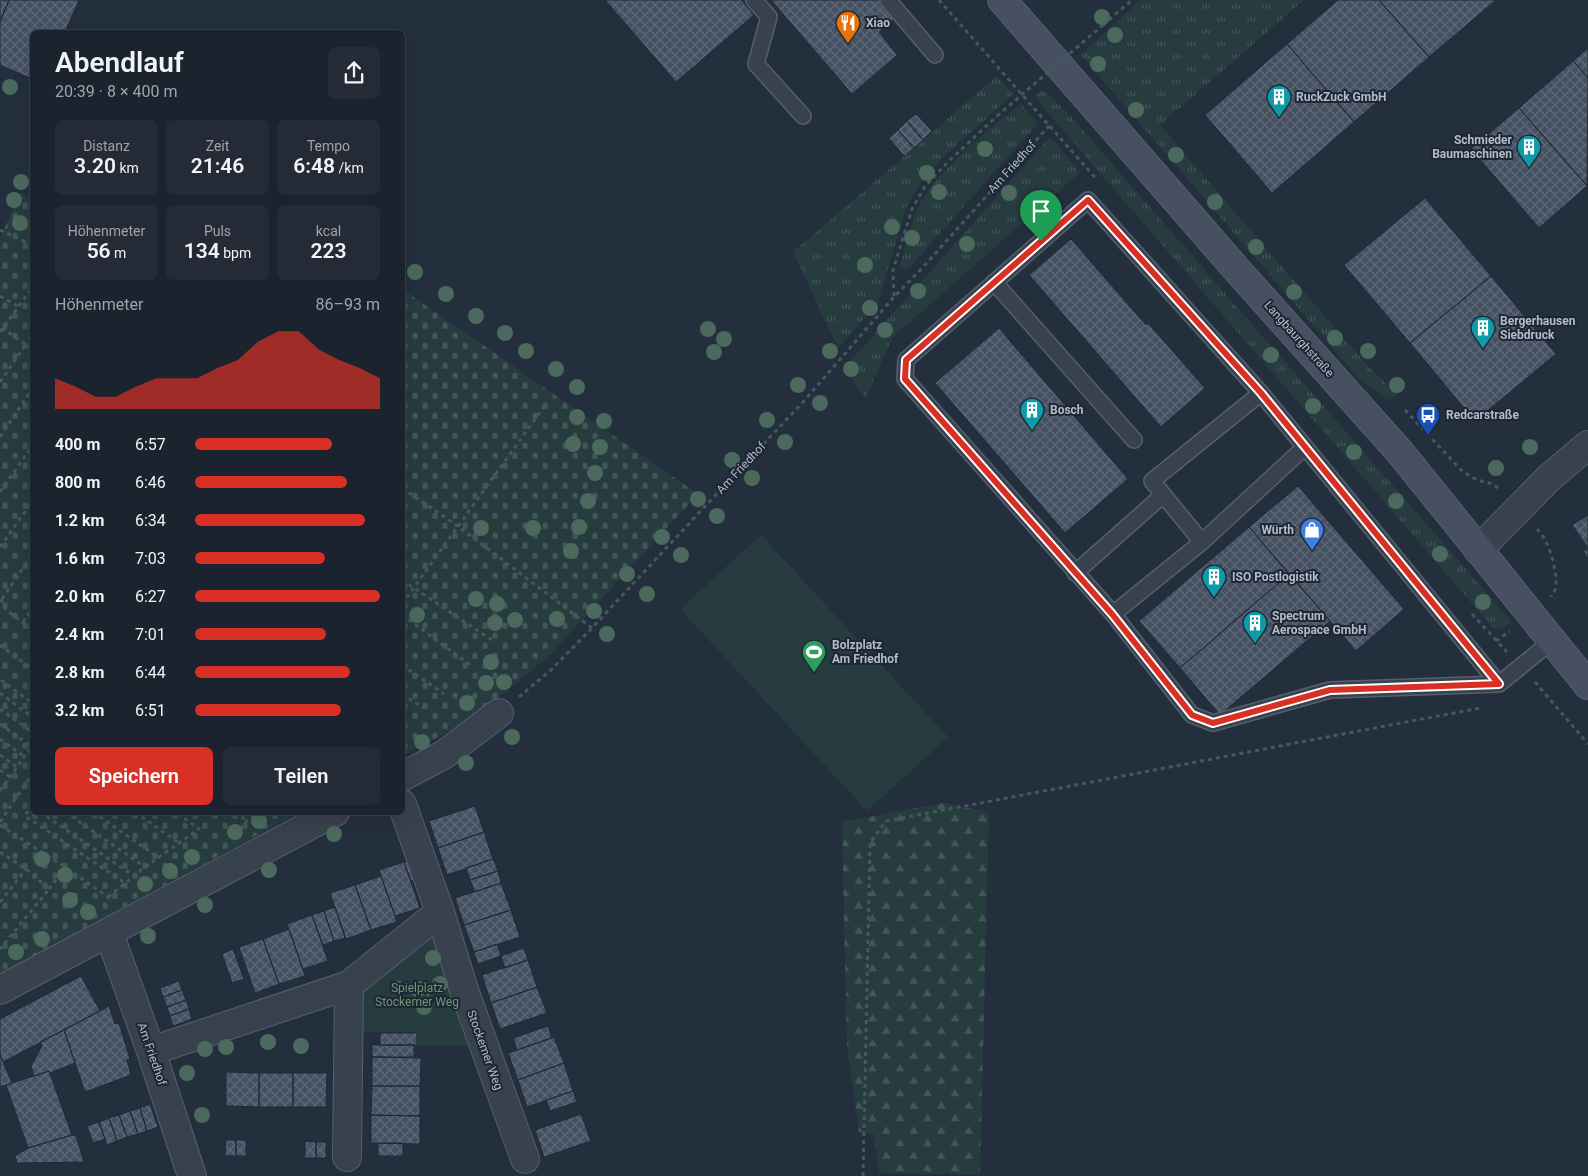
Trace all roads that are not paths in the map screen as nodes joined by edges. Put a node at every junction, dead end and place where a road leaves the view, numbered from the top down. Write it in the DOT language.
graph roads {
  1 [pos="754,0"];
  2 [pos="888,0"];
  3 [pos="1002,0"];
  4 [pos="935,55"];
  5 [pos="803,116"];
  6 [pos="994,282"];
  7 [pos="1261,393"];
  8 [pos="1134,440"];
  9 [pos="1588,446"];
  10 [pos="1305,447"];
  11 [pos="1163,496"];
  12 [pos="1202,542"];
  13 [pos="1478,550"];
  14 [pos="1076,573"];
  15 [pos="1112,614"];
  16 [pos="1552,641"];
  17 [pos="1499,684"];
  18 [pos="1588,685"];
  19 [pos="499,713"];
  20 [pos="405,775"];
  21 [pos="405,813"];
  22 [pos="329,815"];
  23 [pos="440,912"];
  24 [pos="109,933"];
  25 [pos="349,985"];
  26 [pos="0,990"];
  27 [pos="151,1051"];
  28 [pos="347,1157"];
  29 [pos="525,1159"];
  30 [pos="192,1176"];
  1 -- 5 [label="lane"];
  2 -- 4 [label="lane"];
  3 -- 13 [label="main road, Langbaurghstraße"];
  6 -- 7 [label="lane"];
  6 -- 8 [label="lane"];
  6 -- 14 [label="lane"];
  7 -- 10 [label="lane"];
  7 -- 11 [label="lane"];
  9 -- 13 [label="street"];
  10 -- 12 [label="lane"];
  10 -- 17 [label="lane"];
  11 -- 12 [label="lane"];
  11 -- 14 [label="lane"];
  12 -- 15 [label="lane"];
  13 -- 16 [label="main road, Langbaurghstraße"];
  14 -- 15 [label="lane"];
  15 -- 17 [label="lane"];
  16 -- 17 [label="lane"];
  16 -- 18 [label="main road, Langbaurghstraße"];
  19 -- 20 [label="street"];
  21 -- 23 [label="street, Stockemer Weg"];
  22 -- 24 [label="street"];
  23 -- 25 [label="street"];
  23 -- 29 [label="street, Stockemer Weg"];
  24 -- 26 [label="street"];
  24 -- 27 [label="street, Am Friedhof"];
  25 -- 27 [label="street"];
  25 -- 28 [label="street"];
  27 -- 30 [label="street, Am Friedhof"];
}
